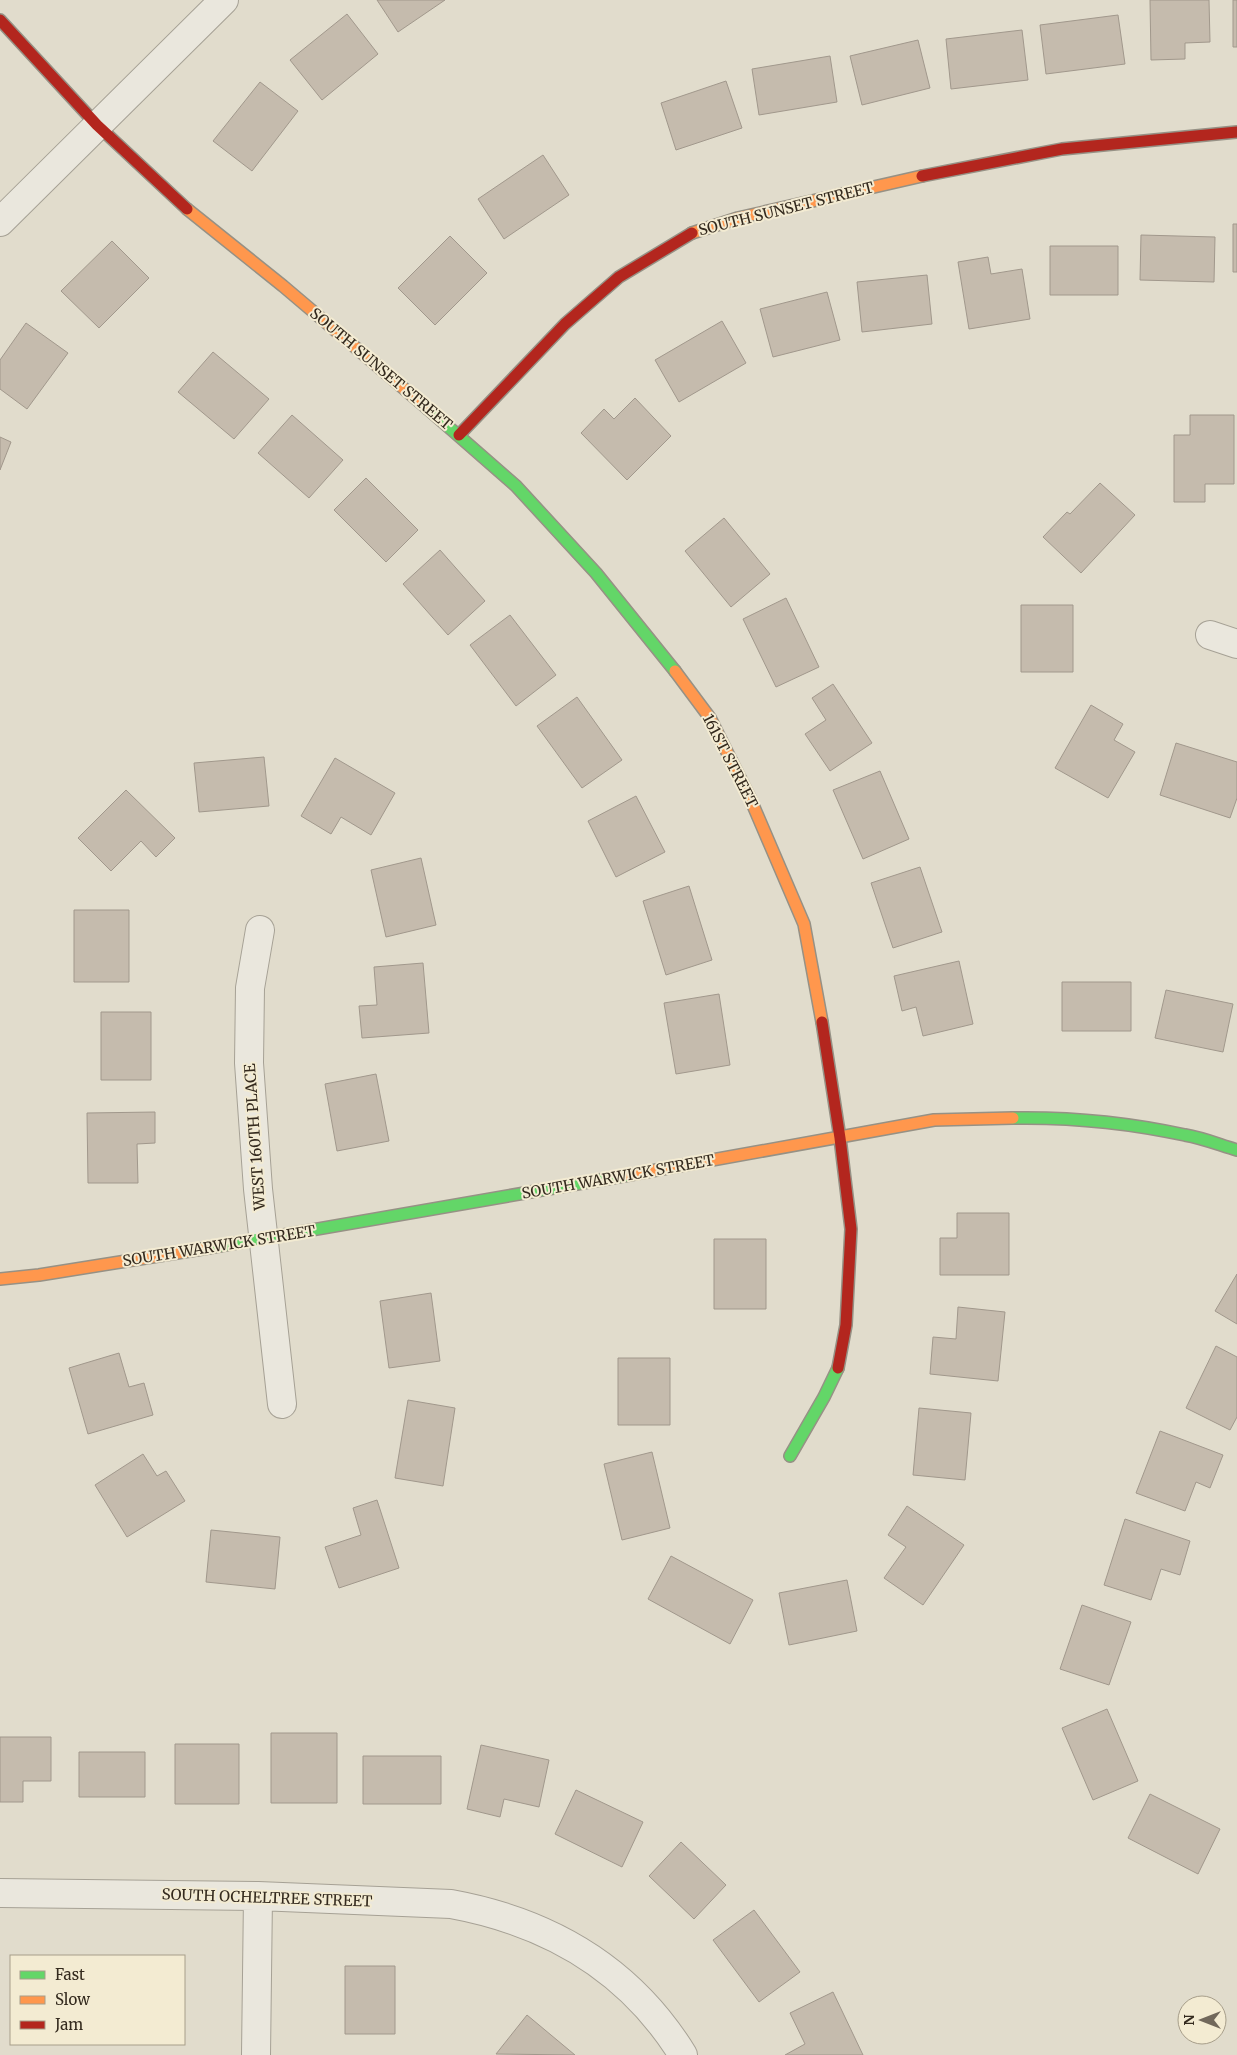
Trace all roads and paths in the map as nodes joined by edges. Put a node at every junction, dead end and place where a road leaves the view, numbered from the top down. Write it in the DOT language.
graph roads {
  1 [pos="224,0"];
  2 [pos="0,20"];
  3 [pos="97,125"];
  4 [pos="1237,132"];
  5 [pos="0,222"];
  6 [pos="459,435"];
  7 [pos="1210,635"];
  8 [pos="1237,644"];
  9 [pos="260,930"];
  10 [pos="840,1138"];
  11 [pos="1237,1150"];
  12 [pos="264,1239"];
  13 [pos="0,1279"];
  14 [pos="282,1404"];
  15 [pos="790,1456"];
  16 [pos="0,1893"];
  17 [pos="258,1896"];
  18 [pos="256,2055"];
  19 [pos="683,2055"];
  1 -- 3 [label="street"];
  2 -- 3 [label="street, SOUTH SUNSET STREET"];
  3 -- 5 [label="street"];
  3 -- 6 [label="street, SOUTH SUNSET STREET"];
  4 -- 6 [label="street, SOUTH SUNSET STREET"];
  6 -- 10 [label="street, 161ST STREET"];
  7 -- 8 [label="street"];
  9 -- 12 [label="street, WEST 160TH PLACE"];
  10 -- 11 [label="street, SOUTH WARWICK STREET"];
  10 -- 12 [label="street, SOUTH WARWICK STREET"];
  10 -- 15 [label="street, 161ST STREET"];
  12 -- 13 [label="street, SOUTH WARWICK STREET"];
  12 -- 14 [label="street, WEST 160TH PLACE"];
  16 -- 17 [label="street, SOUTH OCHELTREE STREET"];
  17 -- 18 [label="street"];
  17 -- 19 [label="street, SOUTH OCHELTREE STREET"];
}
